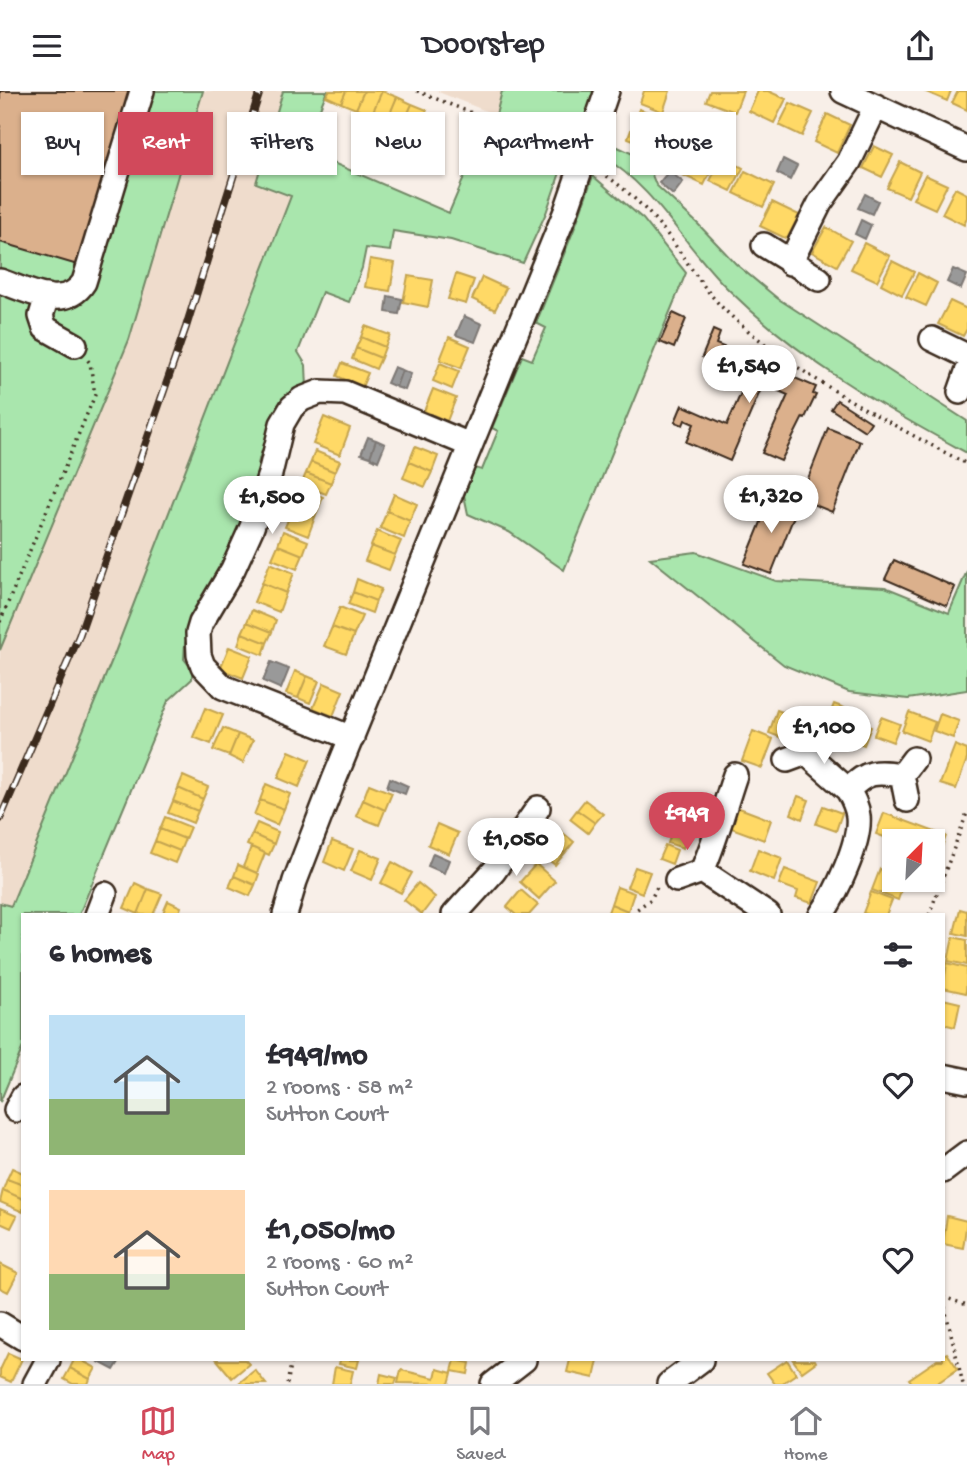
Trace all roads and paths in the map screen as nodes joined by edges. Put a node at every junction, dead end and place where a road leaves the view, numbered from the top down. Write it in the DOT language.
graph roads {
  1 [pos="142,91"];
  2 [pos="417,91"];
  3 [pos="607,91"];
  4 [pos="843,91"];
  5 [pos="876,106"];
  6 [pos="468,112"];
  7 [pos="600,112"];
  8 [pos="967,149"];
  9 [pos="578,175"];
  10 [pos="606,175"];
  11 [pos="764,245"];
  12 [pos="790,263"];
  13 [pos="819,279"];
  14 [pos="0,281"];
  15 [pos="47,296"];
  16 [pos="932,339"];
  17 [pos="75,345"];
  18 [pos="967,356"];
  19 [pos="470,445"];
  20 [pos="967,464"];
  21 [pos="0,622"];
  22 [pos="814,728"];
  23 [pos="352,738"];
  24 [pos="735,775"];
  25 [pos="848,790"];
  26 [pos="907,800"];
  27 [pos="538,808"];
  28 [pos="967,813"];
  29 [pos="702,871"];
  30 [pos="677,880"];
  31 [pos="286,913"];
  32 [pos="456,913"];
  33 [pos="635,913"];
  34 [pos="765,913"];
  35 [pos="822,913"];
  36 [pos="930,913"];
  37 [pos="945,1076"];
  38 [pos="967,1081"];
  39 [pos="967,1153"];
  40 [pos="945,1170"];
  41 [pos="945,1300"];
  42 [pos="967,1305"];
  43 [pos="945,1308"];
  44 [pos="0,1324"];
  45 [pos="21,1337"];
  46 [pos="47,1361"];
  47 [pos="292,1361"];
  48 [pos="523,1361"];
  49 [pos="700,1361"];
  50 [pos="34,1384"];
  51 [pos="287,1384"];
  52 [pos="493,1384"];
  53 [pos="669,1384"];
  54 [pos="963,1384"];
  1 -- 15 [label="street"];
  2 -- 6 [label="path"];
  3 -- 7 [label="street"];
  4 -- 5 [label="street"];
  5 -- 8 [label="street"];
  5 -- 12 [label="street"];
  9 -- 19 [label="street"];
  10 -- 20 [label="path"];
  11 -- 12 [label="street"];
  12 -- 13 [label="street"];
  14 -- 15 [label="street"];
  15 -- 17 [label="street"];
  16 -- 18 [label="street"];
  17 -- 21 [label="path"];
  19 -- 23 [label="street"];
  19 -- 23 [label="street"];
  22 -- 25 [label="street"];
  23 -- 31 [label="street"];
  24 -- 29 [label="street"];
  25 -- 26 [label="street"];
  25 -- 35 [label="street"];
  27 -- 32 [label="street"];
  28 -- 36 [label="path"];
  29 -- 30 [label="street"];
  29 -- 34 [label="street"];
  30 -- 33 [label="path"];
  37 -- 38 [label="street"];
  39 -- 40 [label="street"];
  41 -- 42 [label="path"];
  43 -- 54 [label="path"];
  44 -- 45 [label="street"];
  46 -- 50 [label="street"];
  47 -- 51 [label="path"];
  48 -- 52 [label="street"];
  49 -- 53 [label="street"];
}
